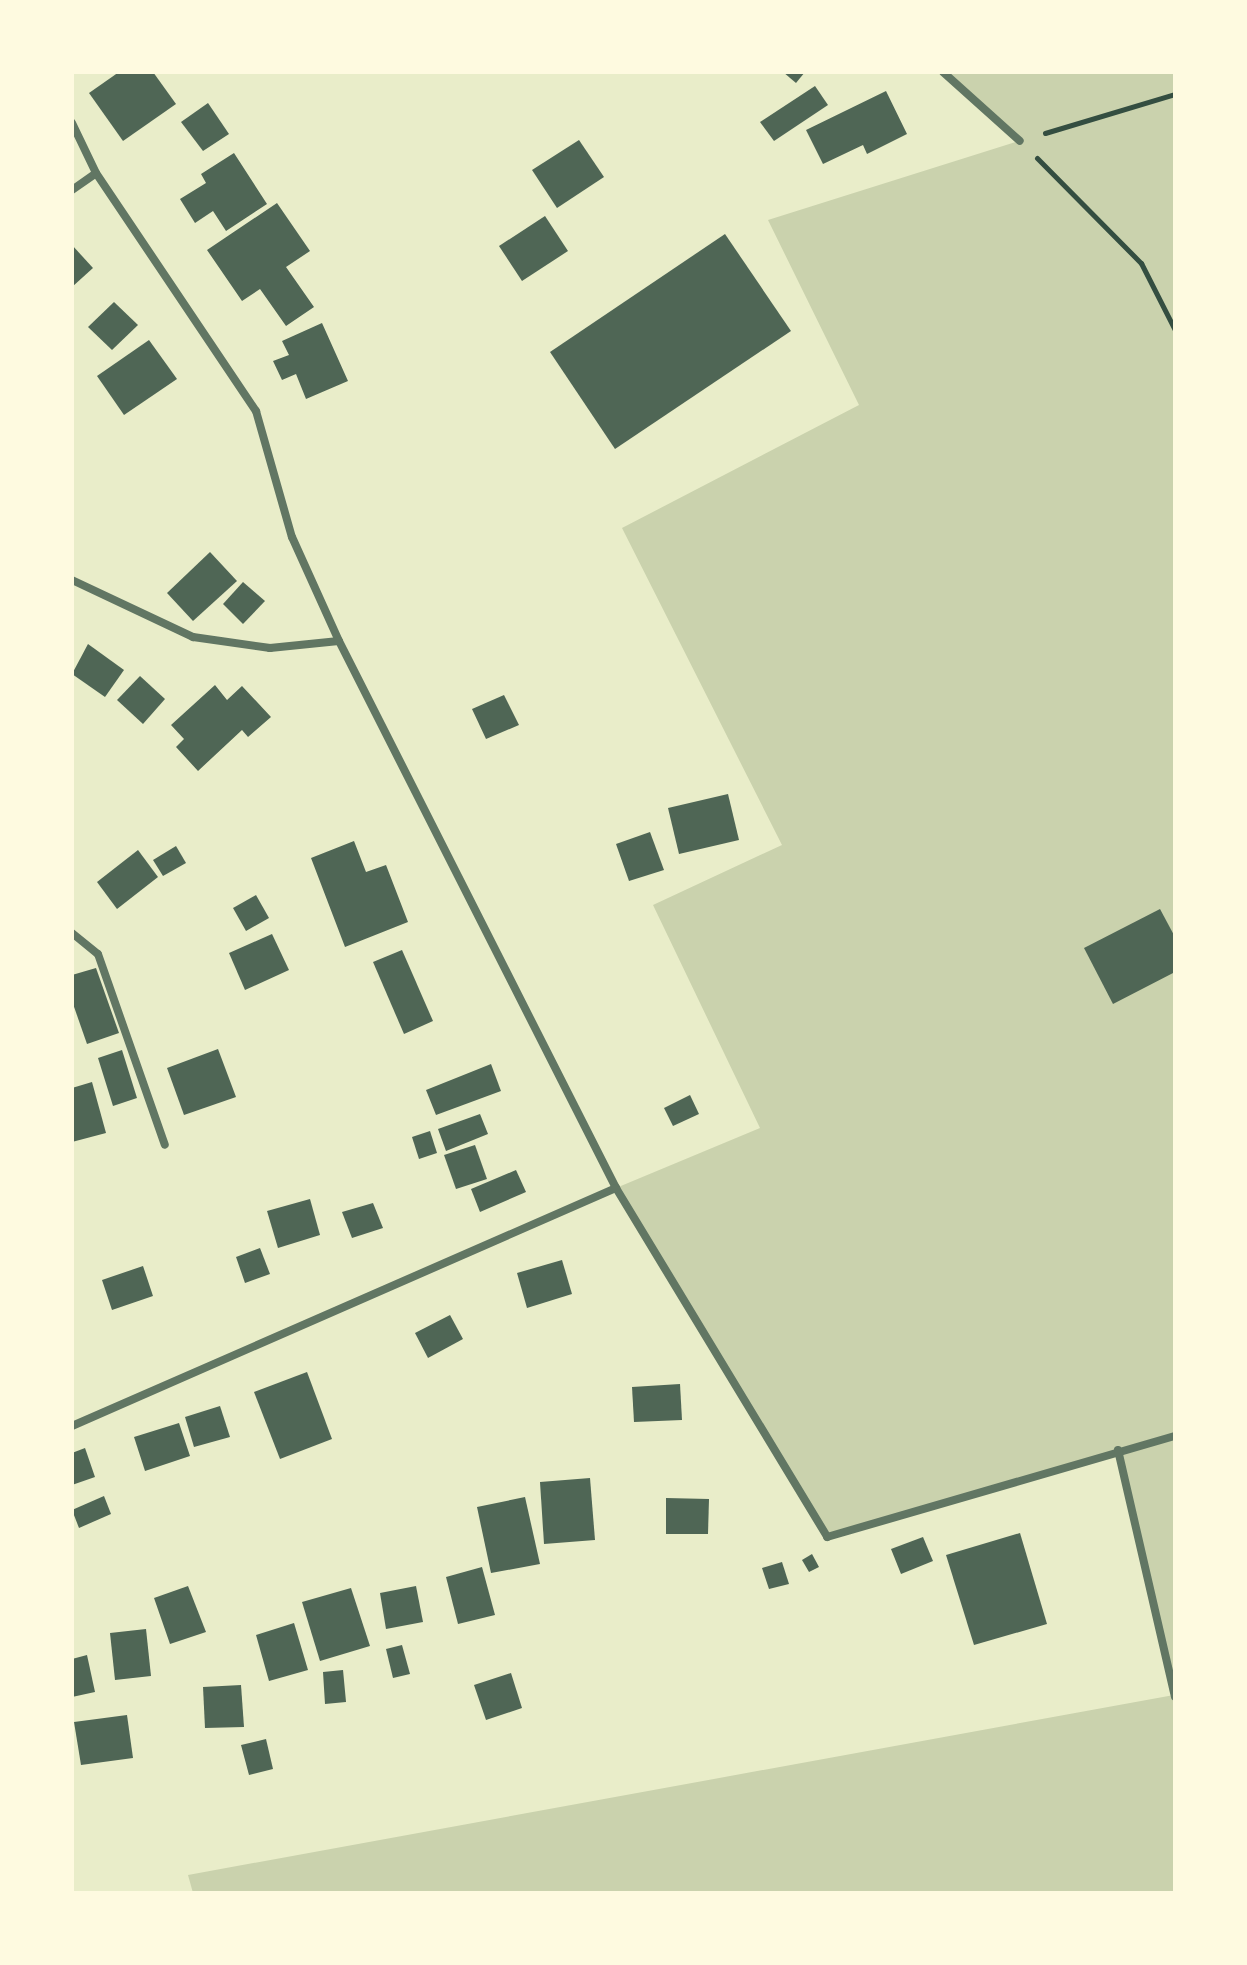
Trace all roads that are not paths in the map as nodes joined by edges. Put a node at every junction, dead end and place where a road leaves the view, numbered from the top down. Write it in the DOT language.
graph roads {
  1 [pos="943,72"];
  2 [pos="72,123"];
  3 [pos="1020,141"];
  4 [pos="96,173"];
  5 [pos="72,190"];
  6 [pos="72,580"];
  7 [pos="339,641"];
  8 [pos="72,933"];
  9 [pos="165,1145"];
  10 [pos="616,1188"];
  11 [pos="72,1426"];
  12 [pos="1175,1436"];
  13 [pos="1118,1450"];
  14 [pos="1175,1697"];
  1 -- 3 [label="street"];
  2 -- 4 [label="street"];
  4 -- 5 [label="street"];
  4 -- 7 [label="street"];
  6 -- 7 [label="street"];
  7 -- 10 [label="street"];
  8 -- 9 [label="street"];
  10 -- 11 [label="street"];
  10 -- 13 [label="street"];
  12 -- 13 [label="street"];
  13 -- 14 [label="street"];
}
